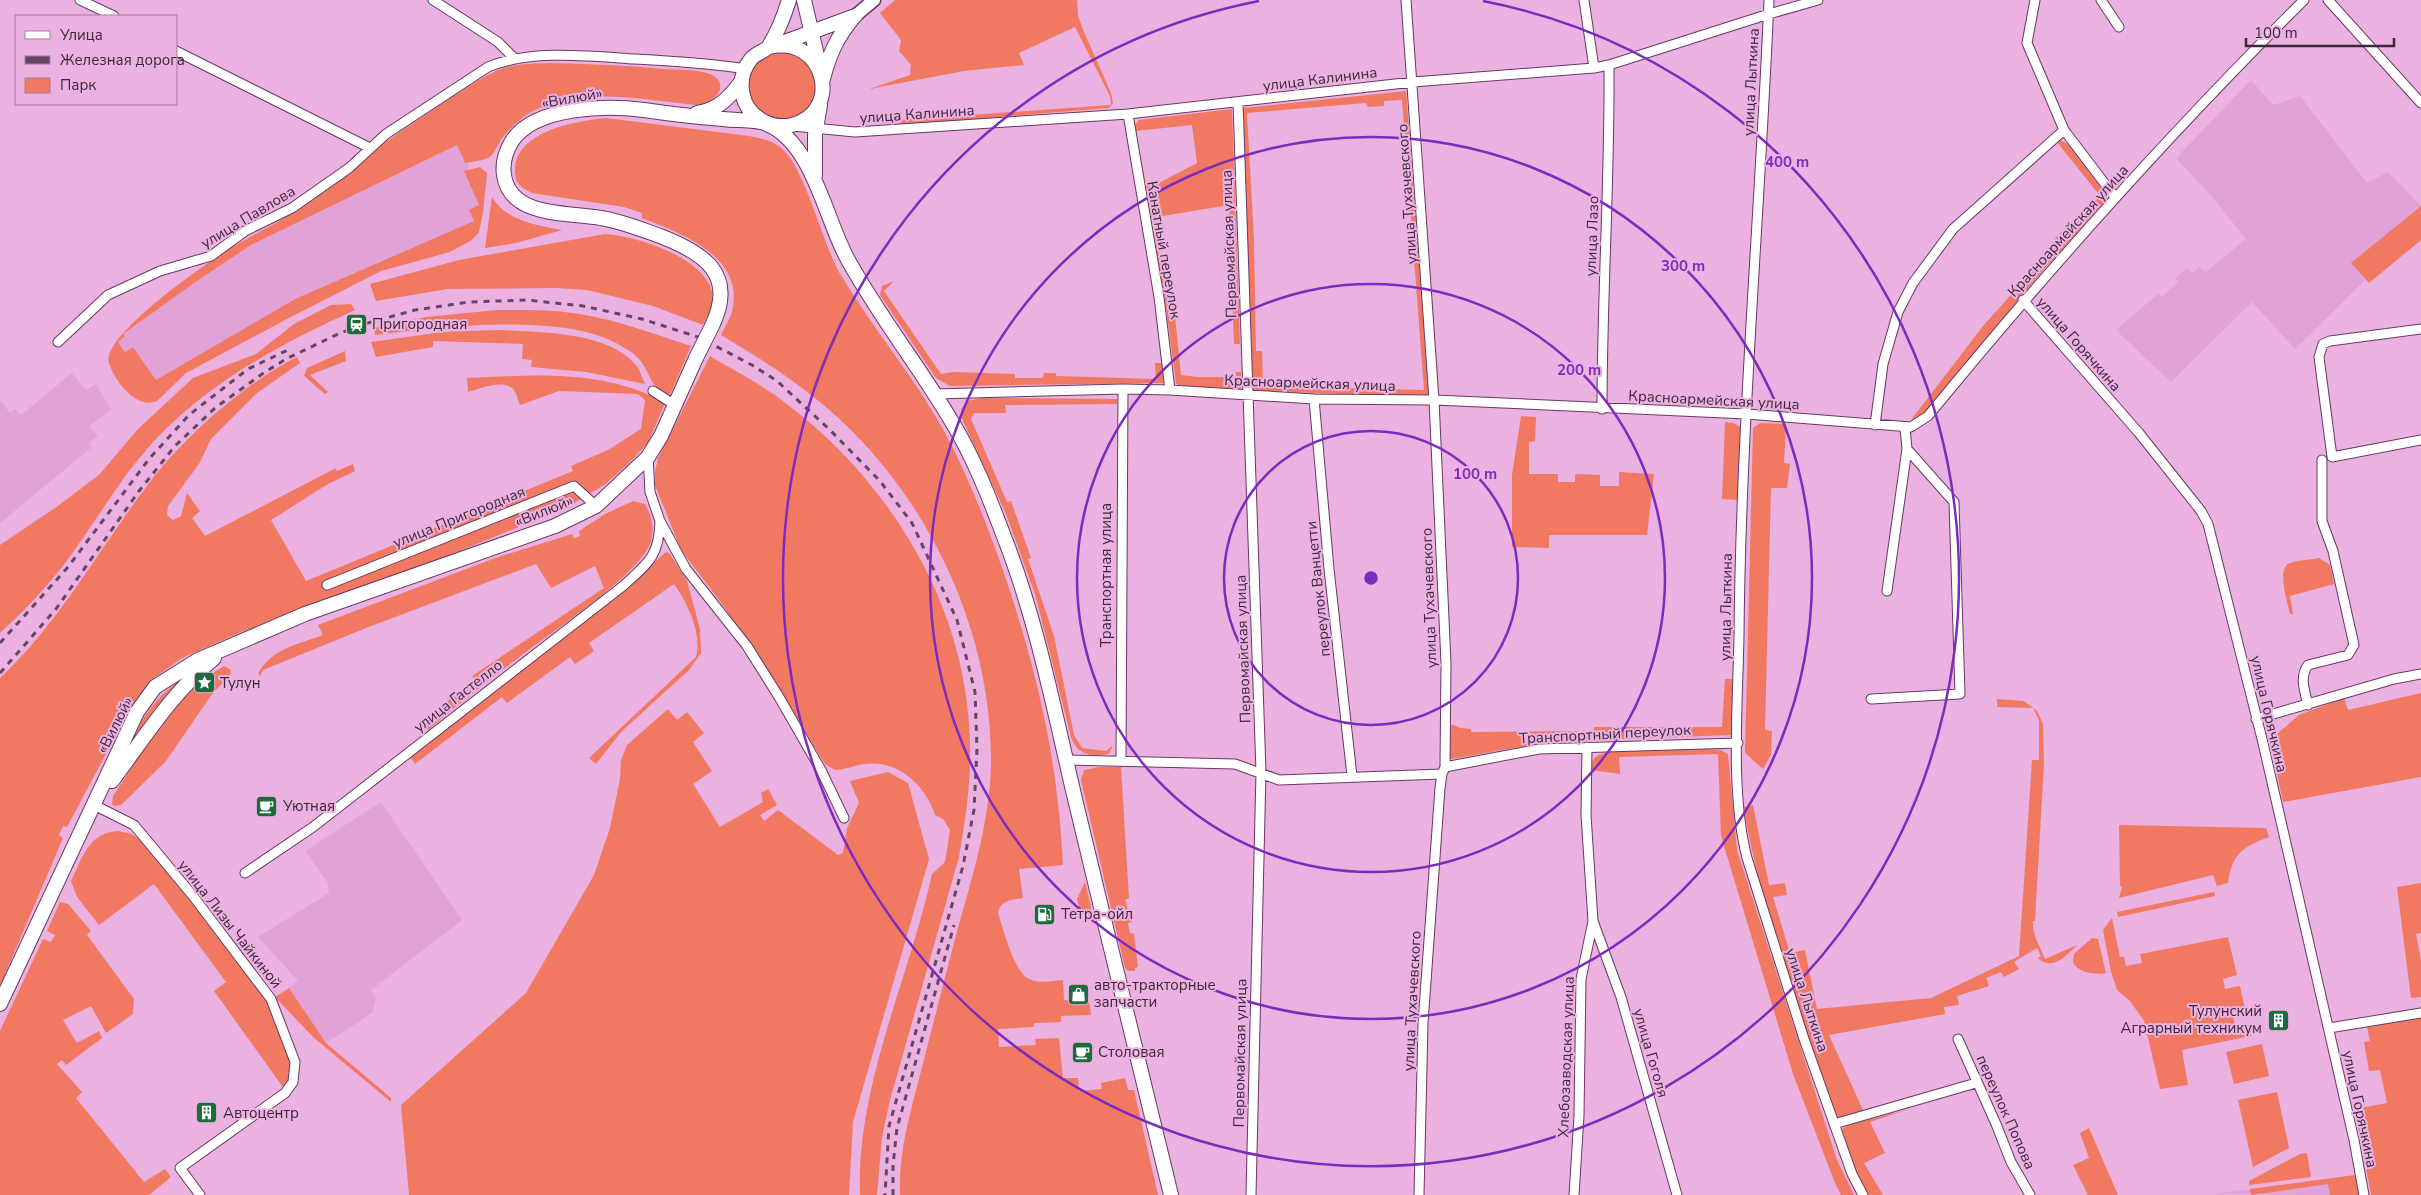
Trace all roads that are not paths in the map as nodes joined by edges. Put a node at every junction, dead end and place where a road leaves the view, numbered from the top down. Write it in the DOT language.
graph roads {
  1 [pos="80,0"];
  2 [pos="433,0"];
  3 [pos="789,0"];
  4 [pos="804,0"];
  5 [pos="874,0"];
  6 [pos="1406,0"];
  7 [pos="1584,0"];
  8 [pos="1769,0"];
  9 [pos="1818,0"];
  10 [pos="2035,0"];
  11 [pos="2101,0"];
  12 [pos="2304,0"];
  13 [pos="2328,0"];
  14 [pos="1769,14"];
  15 [pos="112,15"];
  16 [pos="855,16"];
  17 [pos="2119,27"];
  18 [pos="810,32"];
  19 [pos="773,46"];
  20 [pos="178,52"];
  21 [pos="514,58"];
  22 [pos="1609,65"];
  23 [pos="1594,68"];
  24 [pos="744,75"];
  25 [pos="822,82"];
  26 [pos="1413,82"];
  27 [pos="821,96"];
  28 [pos="1238,102"];
  29 [pos="2421,103"];
  30 [pos="1128,114"];
  31 [pos="679,116"];
  32 [pos="766,123"];
  33 [pos="788,126"];
  34 [pos="815,128"];
  35 [pos="2064,130"];
  36 [pos="370,148"];
  37 [pos="815,183"];
  38 [pos="2115,197"];
  39 [pos="2023,300"];
  40 [pos="2421,330"];
  41 [pos="58,342"];
  42 [pos="1123,389"];
  43 [pos="1170,390"];
  44 [pos="652,391"];
  45 [pos="935,394"];
  46 [pos="1248,395"];
  47 [pos="1314,399"];
  48 [pos="1434,400"];
  49 [pos="675,406"];
  50 [pos="1602,409"];
  51 [pos="1748,414"];
  52 [pos="1875,425"];
  53 [pos="1905,428"];
  54 [pos="2421,440"];
  55 [pos="1907,449"];
  56 [pos="648,457"];
  57 [pos="2322,460"];
  58 [pos="596,506"];
  59 [pos="660,521"];
  60 [pos="328,585"];
  61 [pos="1886,591"];
  62 [pos="225,650"];
  63 [pos="2421,674"];
  64 [pos="1871,699"];
  65 [pos="2308,706"];
  66 [pos="2256,719"];
  67 [pos="1738,743"];
  68 [pos="1587,746"];
  69 [pos="1066,760"];
  70 [pos="1121,760"];
  71 [pos="1443,770"];
  72 [pos="1261,772"];
  73 [pos="1352,776"];
  74 [pos="94,805"];
  75 [pos="844,818"];
  76 [pos="245,873"];
  77 [pos="1593,921"];
  78 [pos="0,1004"];
  79 [pos="2421,1013"];
  80 [pos="2329,1028"];
  81 [pos="1958,1039"];
  82 [pos="1976,1083"];
  83 [pos="1834,1124"];
  84 [pos="200,1195"];
  85 [pos="1171,1195"];
  86 [pos="1251,1195"];
  87 [pos="1419,1195"];
  88 [pos="1574,1195"];
  89 [pos="1677,1195"];
  90 [pos="1863,1195"];
  91 [pos="2030,1195"];
  92 [pos="2364,1195"];
  1 -- 15 [label="street"];
  2 -- 21 [label="street"];
  3 -- 19 [label="highway"];
  4 -- 18 [label="highway"];
  5 -- 16 [label="main road"];
  6 -- 26 [label="street, улица Тухачевского"];
  7 -- 23 [label="street"];
  8 -- 14 [label="street, улица Лыткина"];
  9 -- 14 [label="street, улица Калинина"];
  10 -- 35 [label="street"];
  11 -- 17 [label="street"];
  12 -- 38 [label="street, Красноармейская улица"];
  13 -- 29 [label="street"];
  14 -- 22 [label="street, улица Калинина"];
  14 -- 51 [label="street, улица Лыткина"];
  16 -- 18 [label="highway"];
  16 -- 25 [label="highway"];
  18 -- 19 [label="highway"];
  18 -- 25 [label="highway"];
  19 -- 24 [label="highway"];
  19 -- 25 [label="highway"];
  20 -- 36 [label="street"];
  21 -- 24 [label="street, улица Павлова"];
  21 -- 36 [label="street, улица Павлова"];
  22 -- 23 [label="street, улица Калинина"];
  22 -- 50 [label="street, улица Лазо"];
  23 -- 26 [label="street, улица Калинина"];
  24 -- 31 [label="highway"];
  24 -- 32 [label="highway"];
  25 -- 27 [label="highway"];
  26 -- 28 [label="street, улица Калинина"];
  26 -- 48 [label="street, улица Тухачевского"];
  27 -- 33 [label="highway"];
  27 -- 34 [label="highway"];
  28 -- 30 [label="street, улица Калинина"];
  28 -- 46 [label="street, Первомайская улица"];
  30 -- 34 [label="street, улица Калинина"];
  30 -- 43 [label="street, Канатный переулок"];
  31 -- 32 [label="highway"];
  31 -- 49 [label="highway, «Вилюй», bridge"];
  32 -- 33 [label="highway"];
  32 -- 37 [label="highway"];
  33 -- 34 [label="street, улица Калинина"];
  34 -- 37 [label="highway"];
  35 -- 38 [label="street"];
  35 -- 52 [label="street"];
  36 -- 41 [label="street, улица Павлова"];
  37 -- 45 [label="highway"];
  38 -- 39 [label="street, Красноармейская улица"];
  39 -- 53 [label="street, Красноармейская улица"];
  39 -- 66 [label="street, улица Горячкина"];
  40 -- 54 [label="street"];
  42 -- 43 [label="street, Красноармейская улица"];
  42 -- 45 [label="street, Красноармейская улица"];
  42 -- 70 [label="street, Транспортная улица"];
  43 -- 46 [label="street, Красноармейская улица"];
  44 -- 49 [label="street"];
  45 -- 69 [label="highway"];
  46 -- 47 [label="street, Красноармейская улица"];
  46 -- 72 [label="street, Первомайская улица"];
  47 -- 48 [label="street, Красноармейская улица"];
  47 -- 73 [label="street, переулок Ванцетти"];
  48 -- 50 [label="street, Красноармейская улица"];
  48 -- 71 [label="street, улица Тухачевского"];
  49 -- 56 [label="highway, «Вилюй»"];
  50 -- 51 [label="street, Красноармейская улица"];
  51 -- 52 [label="street, Красноармейская улица"];
  51 -- 67 [label="street, улица Лыткина"];
  52 -- 53 [label="street, Красноармейская улица"];
  53 -- 55 [label="street"];
  55 -- 61 [label="street"];
  55 -- 64 [label="street"];
  56 -- 58 [label="highway, «Вилюй»"];
  56 -- 59 [label="street"];
  57 -- 65 [label="street"];
  58 -- 60 [label="street, улица Пригородная"];
  58 -- 62 [label="highway, «Вилюй»"];
  59 -- 75 [label="street"];
  59 -- 76 [label="street, улица Гастелло"];
  62 -- 74 [label="highway"];
  62 -- 74 [label="highway, «Вилюй»"];
  63 -- 65 [label="street"];
  65 -- 66 [label="street"];
  66 -- 80 [label="street, улица Горячкина"];
  67 -- 68 [label="street, Транспортный переулок"];
  67 -- 83 [label="street, улица Лыткина"];
  68 -- 71 [label="street, Транспортный переулок"];
  68 -- 77 [label="street"];
  69 -- 70 [label="street, Транспортный переулок"];
  69 -- 85 [label="highway"];
  70 -- 72 [label="street, Транспортный переулок"];
  71 -- 73 [label="street, Транспортный переулок"];
  71 -- 87 [label="street, улица Тухачевского"];
  72 -- 73 [label="street, Транспортный переулок"];
  72 -- 86 [label="street, Первомайская улица"];
  74 -- 78 [label="highway, «Вилюй»"];
  74 -- 84 [label="street, улица Лизы Чайкиной"];
  77 -- 88 [label="street, Хлебозаводская улица"];
  77 -- 89 [label="street, улица Гоголя"];
  79 -- 80 [label="street"];
  80 -- 92 [label="street, улица Горячкина"];
  81 -- 82 [label="street, переулок Попова"];
  82 -- 83 [label="street"];
  82 -- 91 [label="street, переулок Попова"];
  83 -- 90 [label="street, улица Лыткина"];
}
